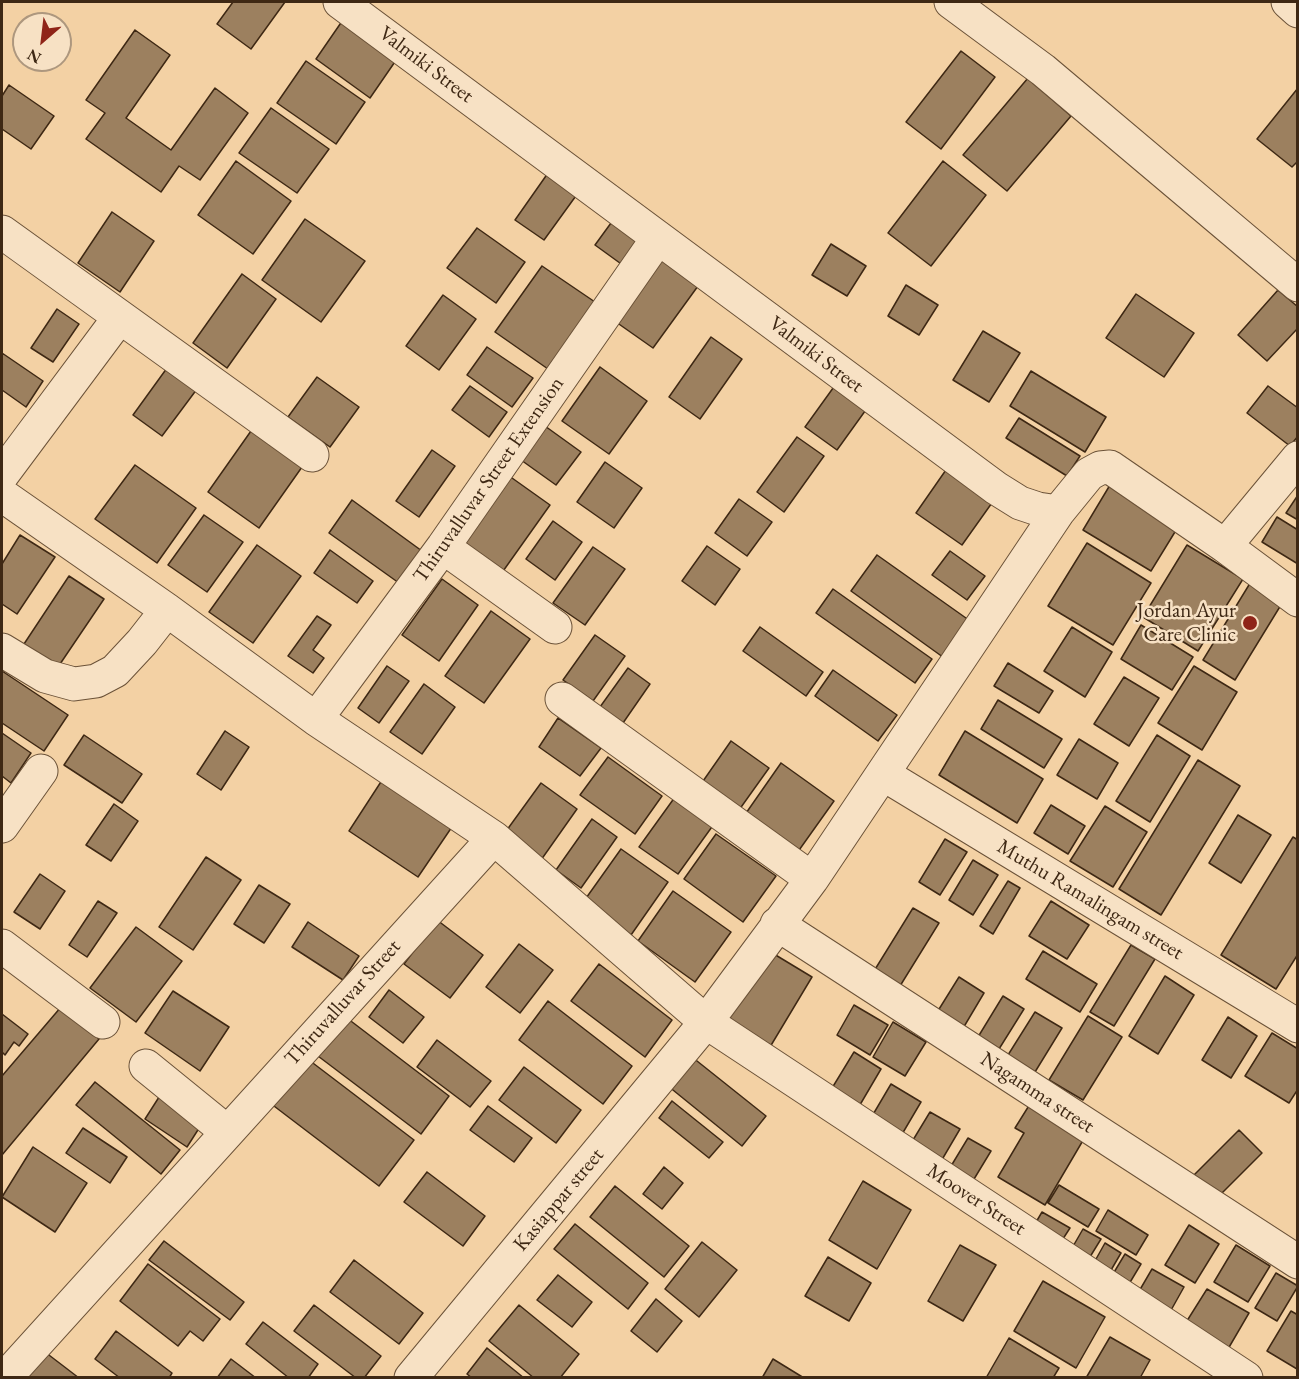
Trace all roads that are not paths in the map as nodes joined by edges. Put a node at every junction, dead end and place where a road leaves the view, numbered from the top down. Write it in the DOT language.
graph roads {
  1 [pos="340,2"];
  2 [pos="951,2"];
  3 [pos="1288,2"];
  4 [pos="1298,11"];
  5 [pos="2,232"];
  6 [pos="658,238"];
  7 [pos="1298,285"];
  8 [pos="119,318"];
  9 [pos="312,455"];
  10 [pos="1298,458"];
  11 [pos="2,475"];
  12 [pos="2,495"];
  13 [pos="1058,512"];
  14 [pos="1225,546"];
  15 [pos="443,547"];
  16 [pos="1298,600"];
  17 [pos="167,610"];
  18 [pos="555,627"];
  19 [pos="2,650"];
  20 [pos="562,699"];
  21 [pos="316,719"];
  22 [pos="41,771"];
  23 [pos="884,774"];
  24 [pos="2,826"];
  25 [pos="494,838"];
  26 [pos="812,879"];
  27 [pos="777,924"];
  28 [pos="2,946"];
  29 [pos="103,1022"];
  30 [pos="706,1022"];
  31 [pos="1298,1026"];
  32 [pos="146,1066"];
  33 [pos="226,1131"];
  34 [pos="1298,1262"];
  35 [pos="5,1377"];
  36 [pos="411,1377"];
  37 [pos="1246,1377"];
  1 -- 6 [label="street, Valmiki Street"];
  2 -- 7 [label="street"];
  3 -- 4 [label="street"];
  5 -- 8 [label="street"];
  6 -- 13 [label="street, Valmiki Street"];
  6 -- 15 [label="street, Thiruvalluvar Street Extension"];
  8 -- 9 [label="street"];
  8 -- 11 [label="street"];
  10 -- 14 [label="street"];
  12 -- 17 [label="street"];
  13 -- 14 [label="street"];
  13 -- 23 [label="street, Kasiappar street"];
  14 -- 16 [label="street"];
  15 -- 18 [label="street"];
  15 -- 21 [label="street, Thiruvalluvar Street Extension"];
  17 -- 19 [label="street"];
  17 -- 21 [label="street"];
  20 -- 26 [label="street"];
  21 -- 25 [label="street"];
  22 -- 24 [label="street"];
  23 -- 26 [label="street, Kasiappar street"];
  23 -- 31 [label="street, Muthu Ramalingam street"];
  25 -- 30 [label="street"];
  25 -- 33 [label="street, Thiruvalluvar Street"];
  26 -- 27 [label="street, Kasiappar street"];
  27 -- 30 [label="street, Kasiappar street"];
  27 -- 34 [label="street, Nagamma street"];
  28 -- 29 [label="street"];
  30 -- 36 [label="street, Kasiappar street"];
  30 -- 37 [label="street, Moover Street"];
  32 -- 33 [label="street"];
  33 -- 35 [label="street, Thiruvalluvar Street"];
}
